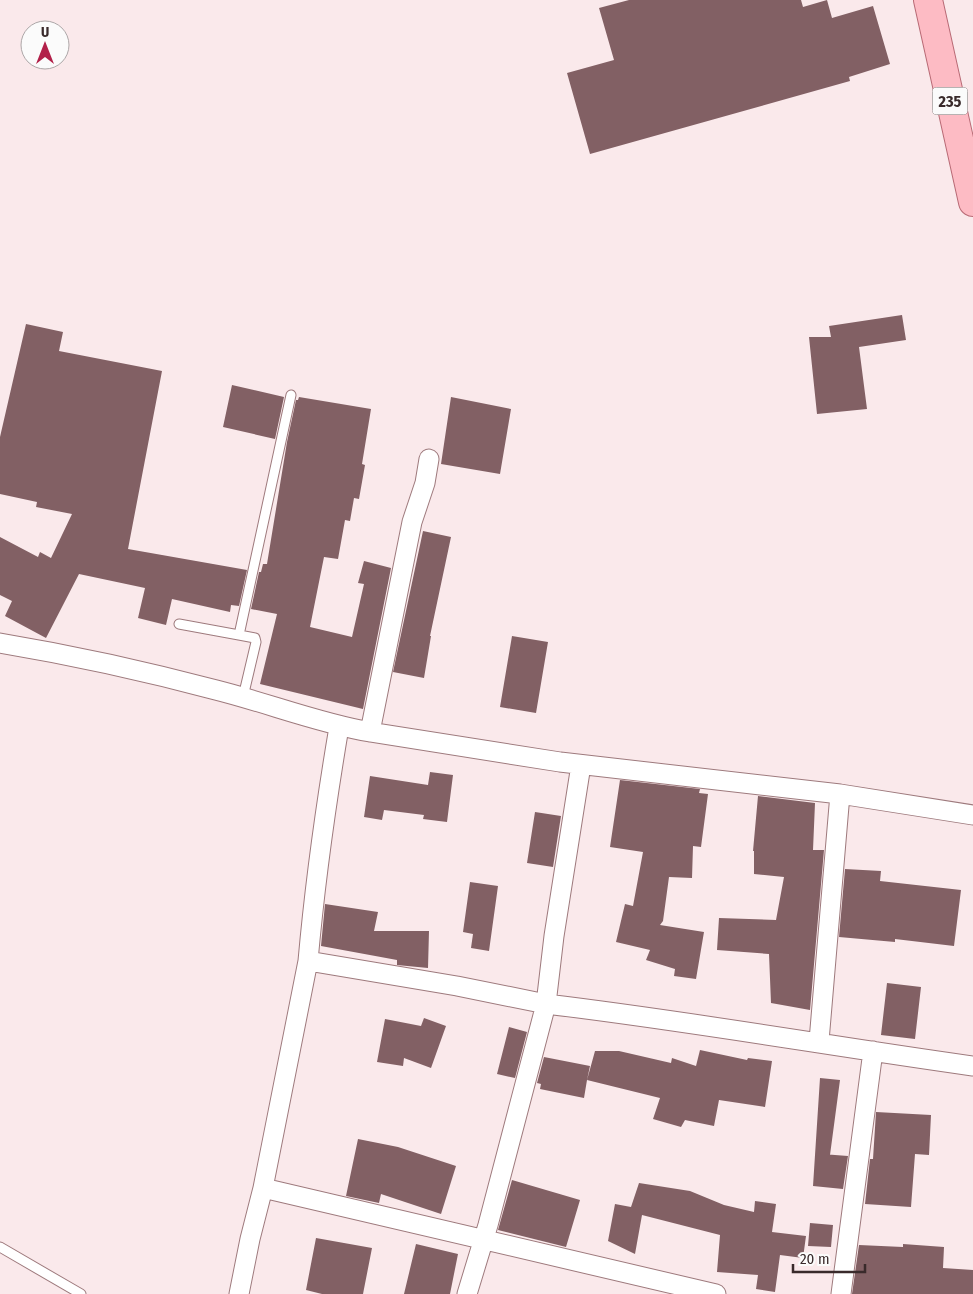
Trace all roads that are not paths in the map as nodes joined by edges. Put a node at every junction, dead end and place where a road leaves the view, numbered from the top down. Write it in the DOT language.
graph roads {
  1 [pos="928,0"];
  2 [pos="973,202"];
  3 [pos="291,395"];
  4 [pos="430,459"];
  5 [pos="179,624"];
  6 [pos="239,635"];
  7 [pos="0,643"];
  8 [pos="243,697"];
  9 [pos="339,727"];
  10 [pos="370,732"];
  11 [pos="581,765"];
  12 [pos="840,794"];
  13 [pos="973,815"];
  14 [pos="308,961"];
  15 [pos="546,1004"];
  16 [pos="819,1041"];
  17 [pos="873,1051"];
  18 [pos="973,1066"];
  19 [pos="263,1188"];
  20 [pos="482,1239"];
  21 [pos="0,1247"];
  22 [pos="81,1294"];
  23 [pos="239,1294"];
  24 [pos="467,1294"];
  25 [pos="716,1294"];
  26 [pos="841,1294"];
  1 -- 2 [label="main road, 235"];
  3 -- 6 [label="lane"];
  4 -- 10 [label="street"];
  5 -- 6 [label="lane"];
  6 -- 8 [label="lane"];
  7 -- 8 [label="street"];
  8 -- 9 [label="street"];
  9 -- 10 [label="street"];
  9 -- 14 [label="street"];
  10 -- 11 [label="street"];
  11 -- 12 [label="street"];
  11 -- 15 [label="street"];
  12 -- 13 [label="street"];
  12 -- 16 [label="street"];
  14 -- 15 [label="street"];
  14 -- 19 [label="street"];
  15 -- 16 [label="street"];
  15 -- 20 [label="street"];
  16 -- 17 [label="street"];
  17 -- 18 [label="street"];
  17 -- 26 [label="street"];
  19 -- 20 [label="street"];
  19 -- 23 [label="street"];
  20 -- 24 [label="street"];
  20 -- 25 [label="street"];
  21 -- 22 [label="lane"];
}
